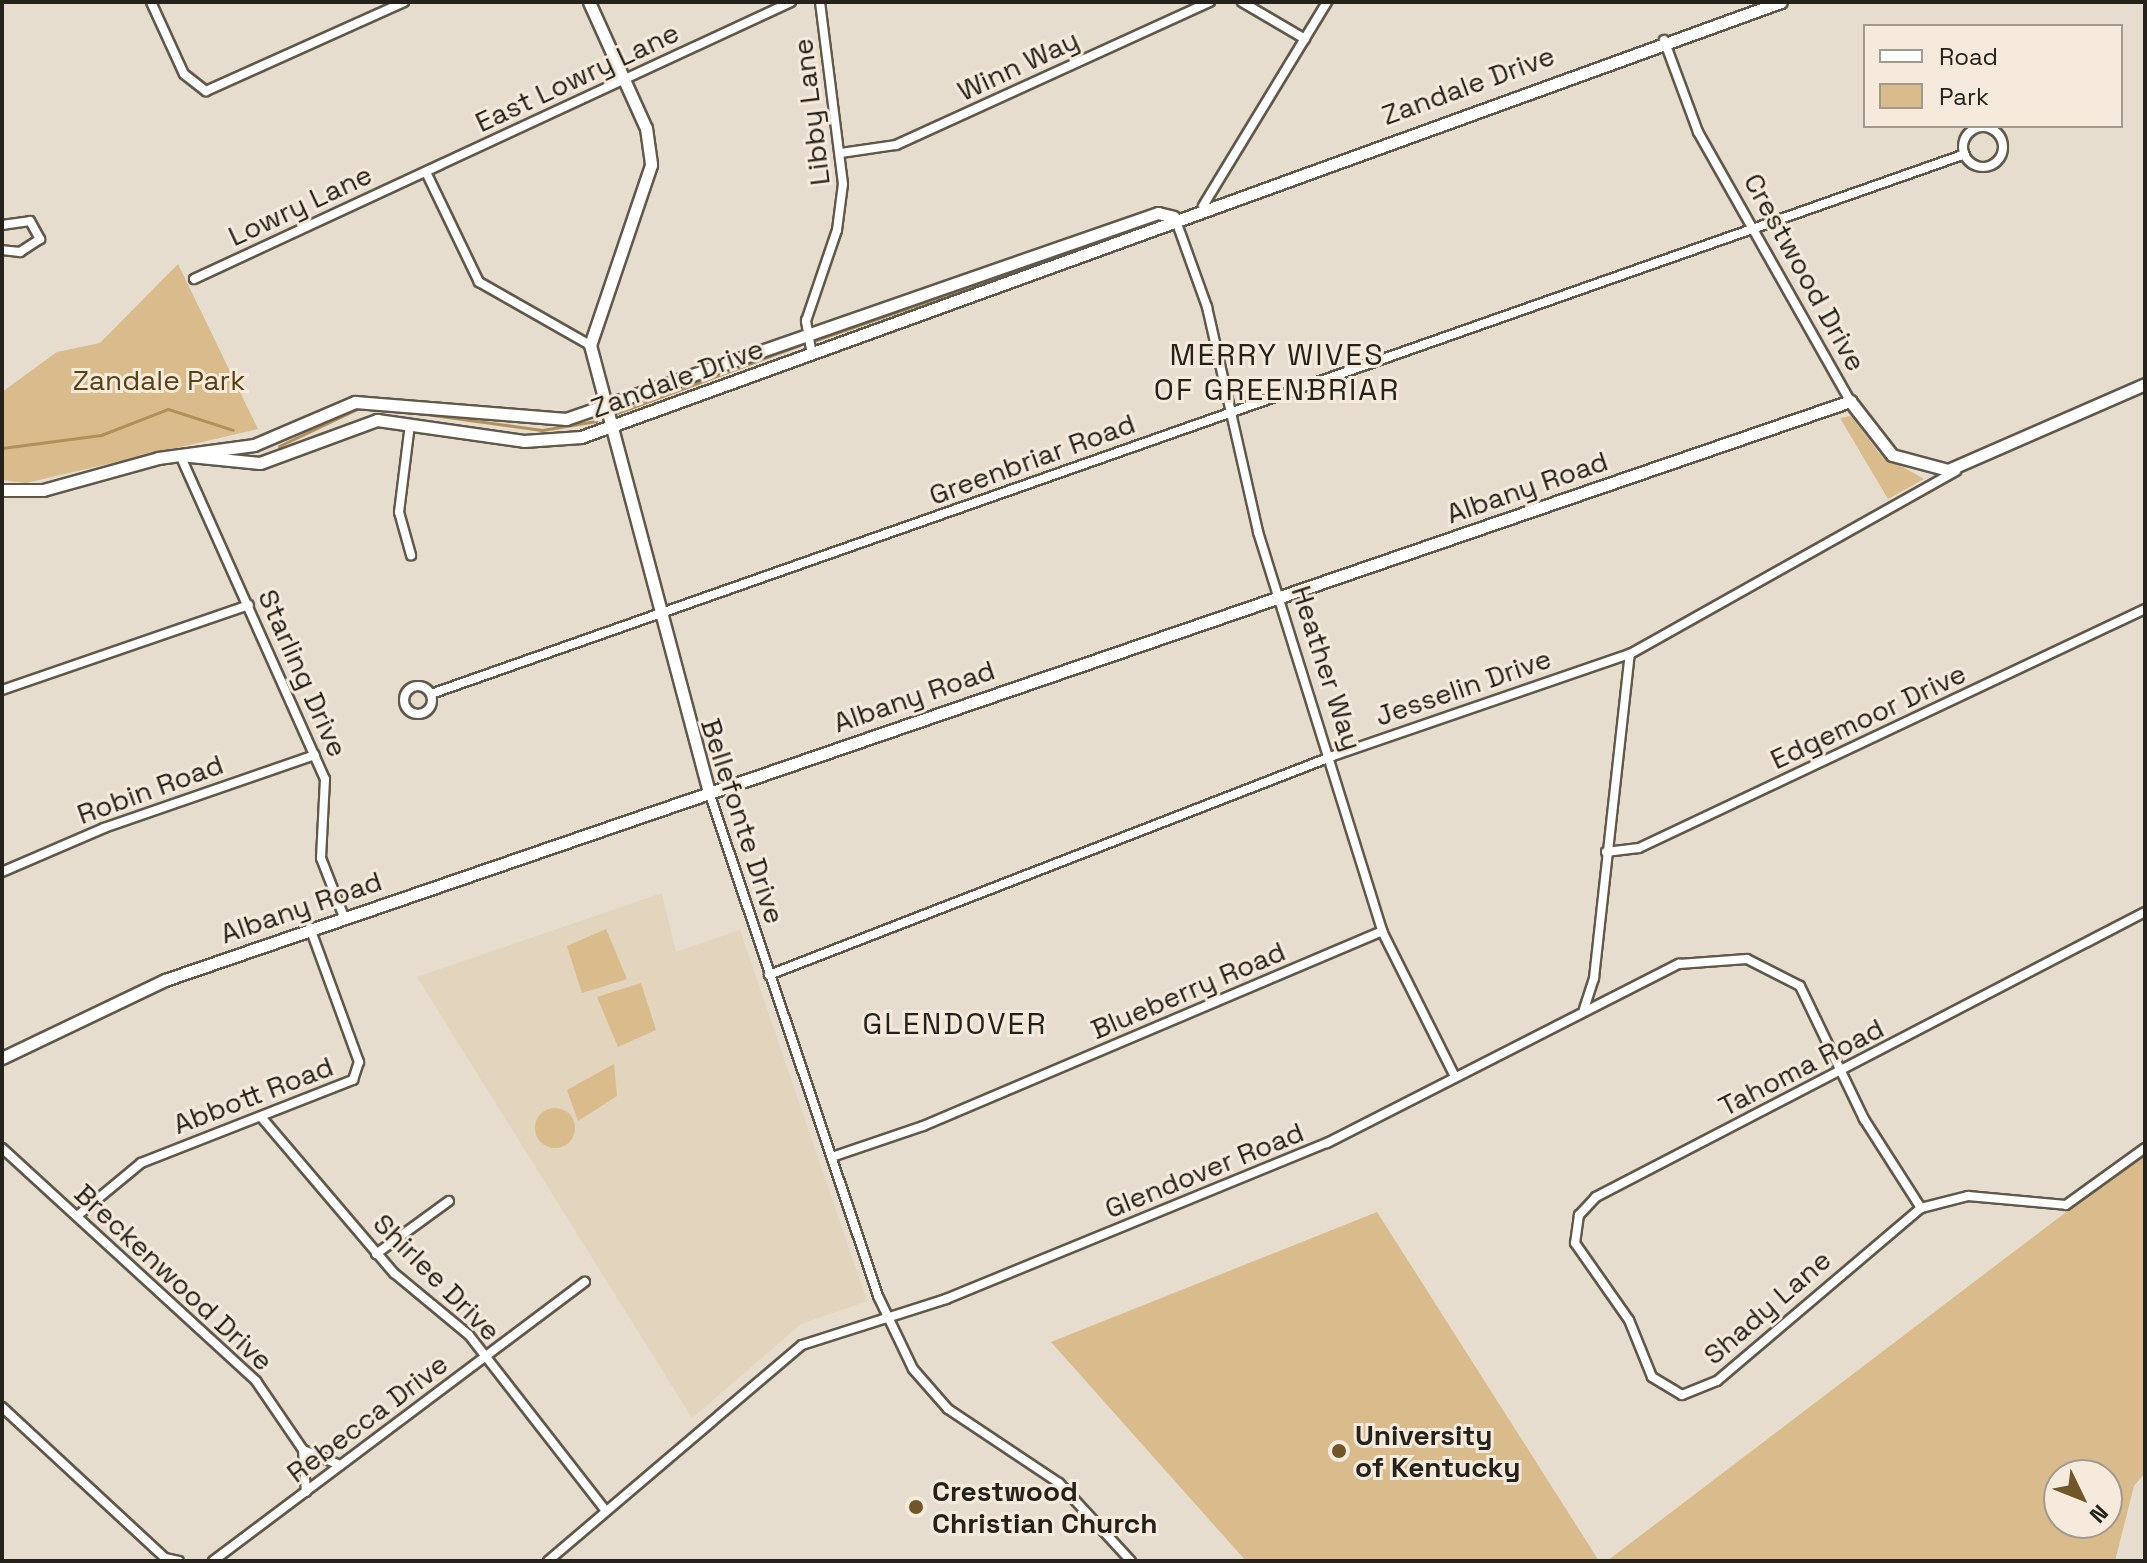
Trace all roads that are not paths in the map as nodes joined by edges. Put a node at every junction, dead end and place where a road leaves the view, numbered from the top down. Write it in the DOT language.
graph roads {
  1 [pos="151,2"];
  2 [pos="404,2"];
  3 [pos="589,2"];
  4 [pos="791,2"];
  5 [pos="820,2"];
  6 [pos="1210,2"];
  7 [pos="1242,2"];
  8 [pos="1327,2"];
  9 [pos="1781,2"];
  10 [pos="1305,39"];
  11 [pos="1664,39"];
  12 [pos="624,80"];
  13 [pos="841,153"];
  14 [pos="1965,154"];
  15 [pos="426,172"];
  16 [pos="1203,206"];
  17 [pos="1174,217"];
  18 [pos="2,225"];
  19 [pos="1753,228"];
  20 [pos="2,250"];
  21 [pos="194,279"];
  22 [pos="806,335"];
  23 [pos="590,345"];
  24 [pos="812,355"];
  25 [pos="2145,384"];
  26 [pos="1850,401"];
  27 [pos="604,408"];
  28 [pos="1227,413"];
  29 [pos="410,424"];
  30 [pos="609,429"];
  31 [pos="180,455"];
  32 [pos="1960,469"];
  33 [pos="2,490"];
  34 [pos="411,555"];
  35 [pos="1281,597"];
  36 [pos="249,605"];
  37 [pos="2145,609"];
  38 [pos="661,614"];
  39 [pos="1630,654"];
  40 [pos="2,690"];
  41 [pos="431,694"];
  42 [pos="315,755"];
  43 [pos="1333,756"];
  44 [pos="709,792"];
  45 [pos="1606,852"];
  46 [pos="2,872"];
  47 [pos="2145,912"];
  48 [pos="344,917"];
  49 [pos="310,928"];
  50 [pos="1382,931"];
  51 [pos="769,975"];
  52 [pos="1583,1009"];
  53 [pos="2,1058"];
  54 [pos="1847,1071"];
  55 [pos="1455,1077"];
  56 [pos="261,1117"];
  57 [pos="2,1148"];
  58 [pos="2145,1148"];
  59 [pos="832,1157"];
  60 [pos="449,1201"];
  61 [pos="1921,1208"];
  62 [pos="77,1216"];
  63 [pos="376,1254"];
  64 [pos="585,1282"];
  65 [pos="1623,1309"];
  66 [pos="887,1317"];
  67 [pos="486,1355"];
  68 [pos="2,1407"];
  69 [pos="303,1450"];
  70 [pos="341,1465"];
  71 [pos="306,1492"];
  72 [pos="606,1511"];
  73 [pos="166,1560"];
  74 [pos="179,1561"];
  75 [pos="213,1561"];
  76 [pos="548,1561"];
  77 [pos="1131,1561"];
  1 -- 2 [label="street"];
  3 -- 12 [label="street"];
  4 -- 12 [label="street, East Lowry Lane"];
  5 -- 13 [label="street, Libby Lane"];
  6 -- 13 [label="street, Winn Way"];
  7 -- 10 [label="street"];
  8 -- 10 [label="street"];
  9 -- 11 [label="street, Zandale Drive"];
  10 -- 16 [label="street"];
  11 -- 16 [label="street, Zandale Drive"];
  11 -- 19 [label="street, Crestwood Drive"];
  12 -- 15 [label="street, East Lowry Lane"];
  12 -- 23 [label="street"];
  13 -- 22 [label="street, Libby Lane"];
  14 -- 14 [label="street, Greenbriar Road"];
  14 -- 19 [label="street, Greenbriar Road"];
  15 -- 21 [label="street, Lowry Lane"];
  15 -- 23 [label="street"];
  16 -- 17 [label="street, Zandale Drive"];
  17 -- 22 [label="street, Zandale Drive"];
  17 -- 24 [label="street, Zandale Drive"];
  17 -- 28 [label="street, Heather Way"];
  18 -- 20 [label="street"];
  19 -- 26 [label="street, Crestwood Drive"];
  19 -- 28 [label="street, Greenbriar Road"];
  22 -- 24 [label="street"];
  22 -- 27 [label="street, Zandale Drive"];
  23 -- 27 [label="street, Bellefonte Drive"];
  24 -- 30 [label="street, Zandale Drive"];
  25 -- 32 [label="street, Jesselin Drive"];
  26 -- 32 [label="street, Crestwood Drive"];
  26 -- 35 [label="street, Albany Road"];
  27 -- 30 [label="street, Bellefonte Drive"];
  27 -- 31 [label="street, Zandale Drive"];
  28 -- 35 [label="street, Heather Way"];
  28 -- 38 [label="street, Greenbriar Road"];
  29 -- 30 [label="street, Zandale Drive"];
  29 -- 31 [label="street, Zandale Drive"];
  29 -- 34 [label="street"];
  30 -- 38 [label="street, Bellefonte Drive"];
  31 -- 33 [label="street, Zandale Drive"];
  31 -- 36 [label="street, Starling Drive"];
  32 -- 39 [label="street, Jesselin Drive"];
  35 -- 43 [label="street, Heather Way"];
  35 -- 44 [label="street, Albany Road"];
  36 -- 40 [label="street"];
  36 -- 42 [label="street, Starling Drive"];
  37 -- 45 [label="street, Edgemoor Drive"];
  38 -- 41 [label="street, Greenbriar Road"];
  38 -- 44 [label="street, Bellefonte Drive"];
  39 -- 43 [label="street, Jesselin Drive"];
  39 -- 45 [label="street"];
  42 -- 46 [label="street, Robin Road"];
  42 -- 48 [label="street, Starling Drive"];
  43 -- 50 [label="street, Heather Way"];
  43 -- 51 [label="street, Jesselin Drive"];
  44 -- 48 [label="street, Albany Road"];
  44 -- 51 [label="street, Bellefonte Drive"];
  45 -- 52 [label="street"];
  47 -- 54 [label="street, Tahoma Road"];
  48 -- 49 [label="street, Albany Road"];
  49 -- 53 [label="street, Albany Road"];
  49 -- 56 [label="street, Abbott Road"];
  50 -- 55 [label="street, Heather Way"];
  50 -- 59 [label="street, Blueberry Road"];
  51 -- 59 [label="street, Bellefonte Drive"];
  52 -- 54 [label="street, Glendover Road"];
  52 -- 55 [label="street, Glendover Road"];
  54 -- 61 [label="street, Glendover Road"];
  54 -- 65 [label="street, Tahoma Road"];
  55 -- 66 [label="street, Glendover Road"];
  56 -- 62 [label="street, Abbott Road"];
  56 -- 63 [label="street, Shirlee Drive"];
  57 -- 62 [label="street, Breckenwood Drive"];
  58 -- 61 [label="street, Shady Lane"];
  59 -- 66 [label="street, Bellefonte Drive"];
  60 -- 63 [label="street"];
  61 -- 65 [label="street, Shady Lane"];
  62 -- 69 [label="street, Breckenwood Drive"];
  63 -- 67 [label="street, Shirlee Drive"];
  64 -- 67 [label="street, Rebecca Drive"];
  66 -- 72 [label="street, Glendover Road"];
  66 -- 77 [label="street, Bellefonte Drive"];
  67 -- 70 [label="street, Rebecca Drive"];
  67 -- 72 [label="street, Shirlee Drive"];
  68 -- 73 [label="street"];
  69 -- 70 [label="street"];
  69 -- 71 [label="street"];
  70 -- 71 [label="street, Rebecca Drive"];
  71 -- 75 [label="street, Rebecca Drive"];
  72 -- 76 [label="street, Glendover Road"];
  73 -- 74 [label="street"];
}
